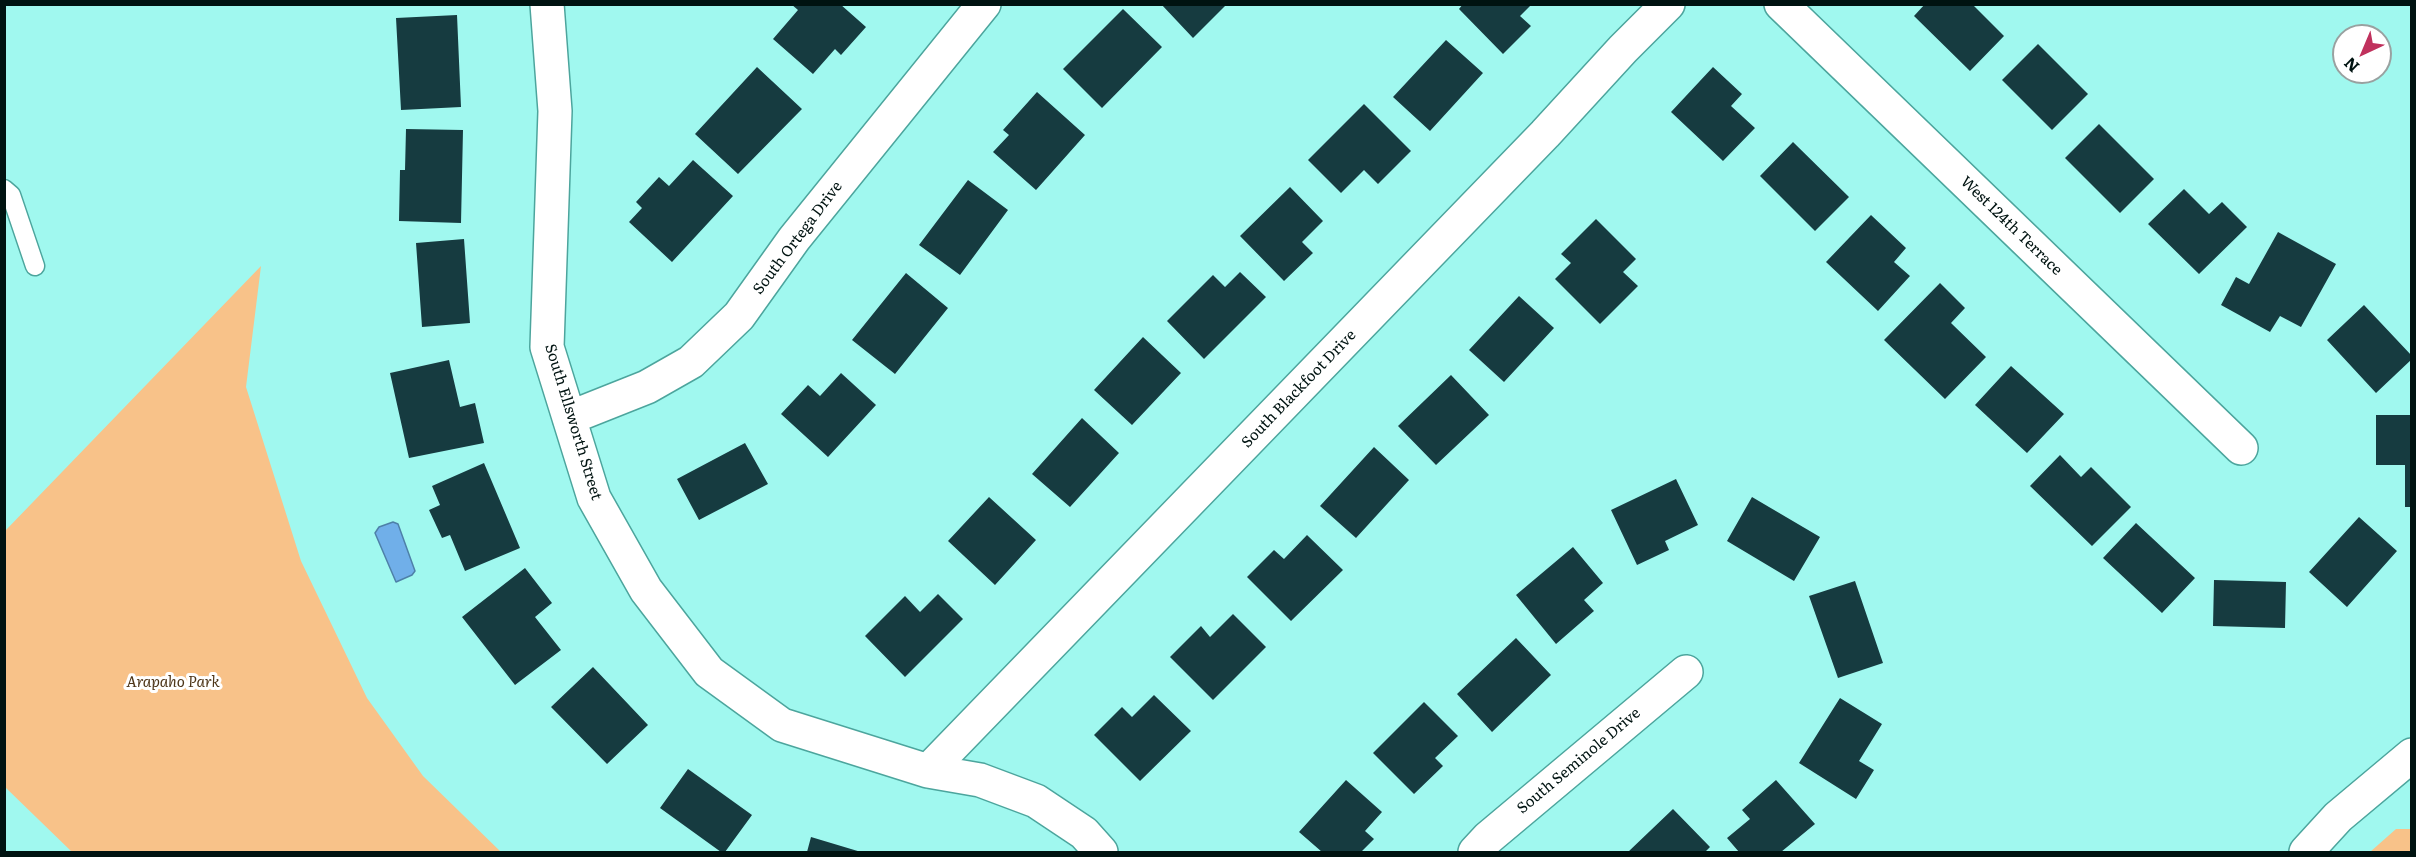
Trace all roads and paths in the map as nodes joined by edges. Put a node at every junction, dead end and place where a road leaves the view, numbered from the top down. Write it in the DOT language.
graph roads {
  1 [pos="547,4"];
  2 [pos="984,4"];
  3 [pos="1668,4"];
  4 [pos="1781,4"];
  5 [pos="4,189"];
  6 [pos="35,266"];
  7 [pos="569,418"];
  8 [pos="2241,448"];
  9 [pos="1686,672"];
  10 [pos="2412,755"];
  11 [pos="928,771"];
  12 [pos="1101,852"];
  13 [pos="1474,852"];
  14 [pos="2306,852"];
  1 -- 7 [label="street, South Ellsworth Street"];
  2 -- 7 [label="street, South Ortega Drive"];
  3 -- 11 [label="street, South Blackfoot Drive"];
  4 -- 8 [label="street, West 124th Terrace"];
  5 -- 6 [label="lane"];
  7 -- 11 [label="street, South Ellsworth Street"];
  9 -- 13 [label="street, South Seminole Drive"];
  10 -- 14 [label="street"];
  11 -- 12 [label="street, South Ellsworth Street"];
}
